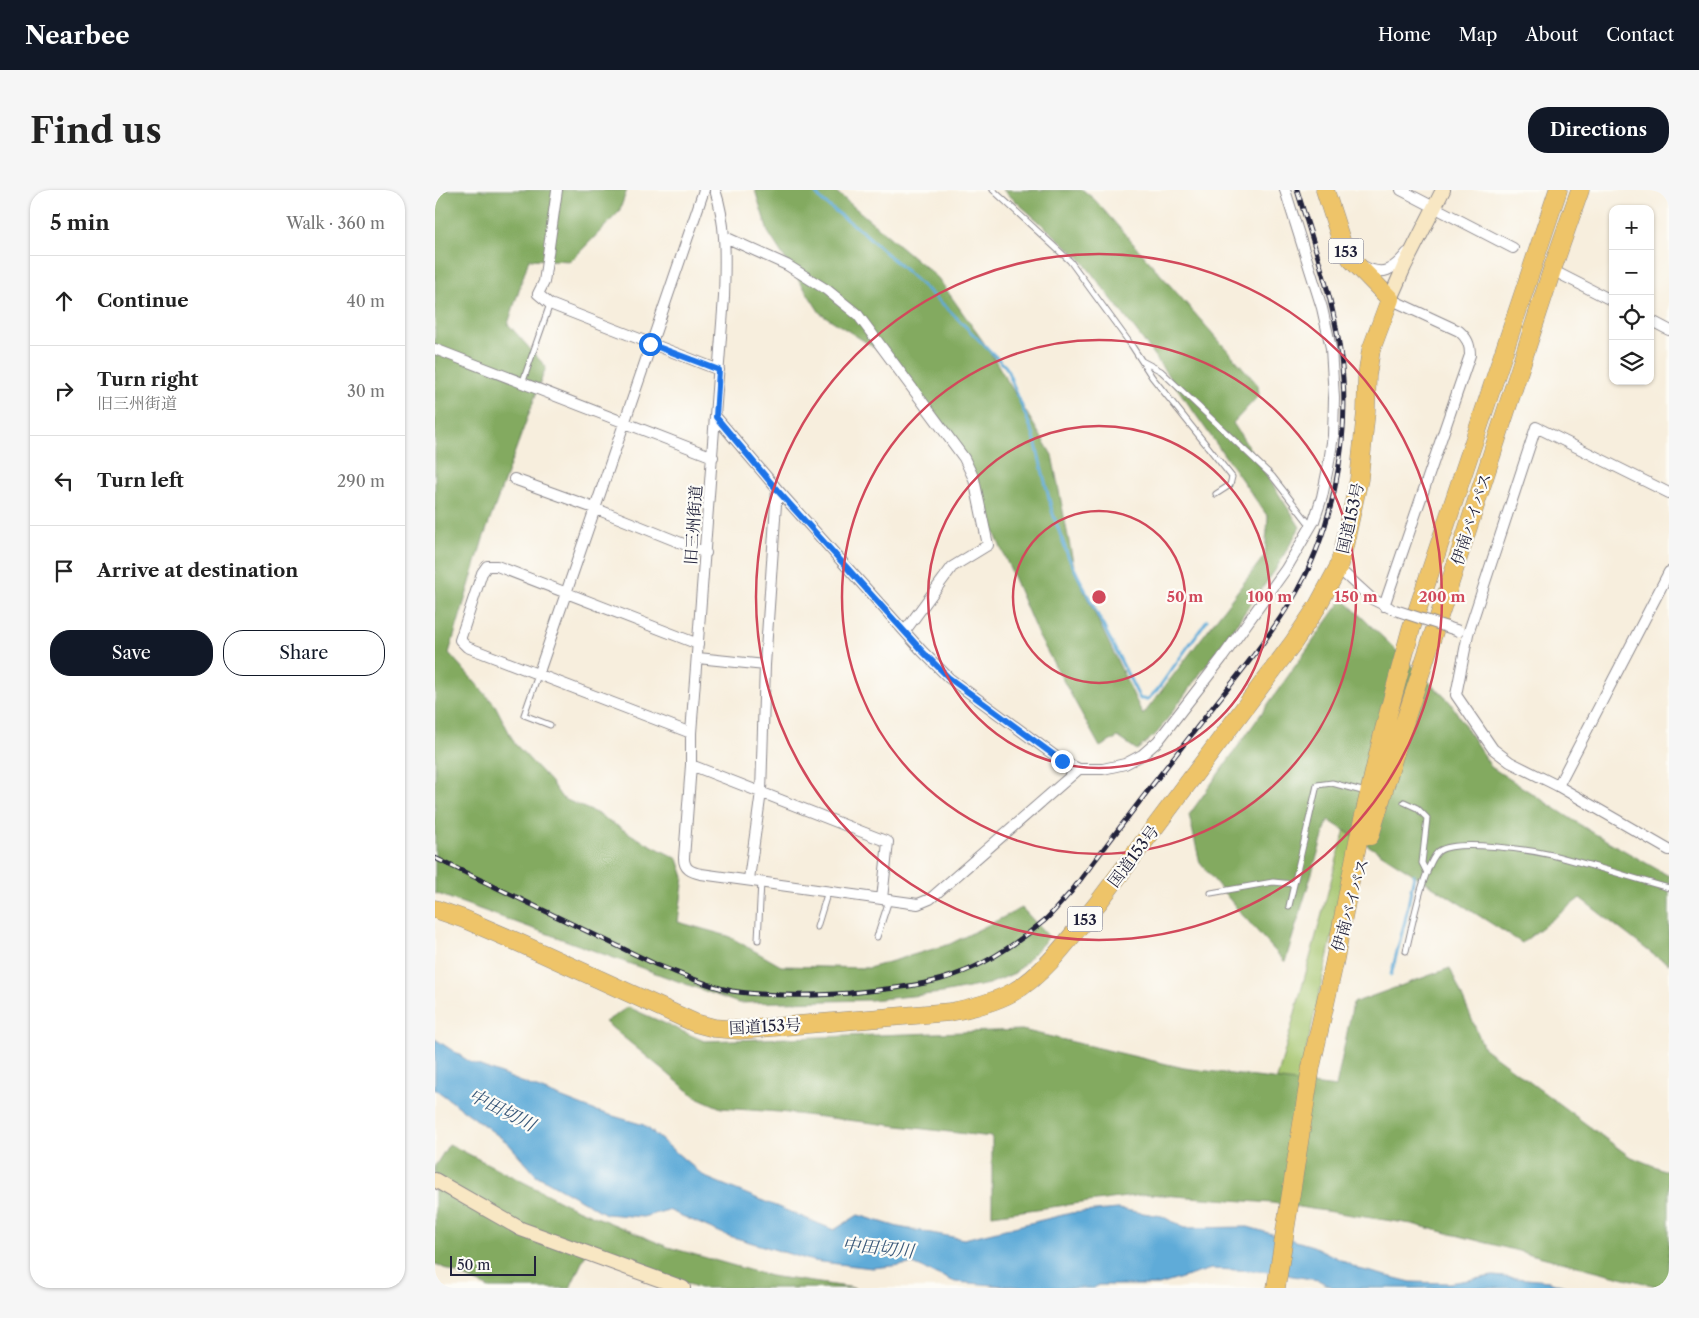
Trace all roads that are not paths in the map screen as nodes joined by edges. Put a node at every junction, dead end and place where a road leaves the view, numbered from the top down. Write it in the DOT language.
graph roads {
  1 [pos="557,190"];
  2 [pos="703,190"];
  3 [pos="715,190"];
  4 [pos="993,190"];
  5 [pos="1285,190"];
  6 [pos="1325,190"];
  7 [pos="1401,190"];
  8 [pos="1443,190"];
  9 [pos="1558,190"];
  10 [pos="1580,190"];
  11 [pos="1434,207"];
  12 [pos="725,237"];
  13 [pos="1415,245"];
  14 [pos="1513,248"];
  15 [pos="1351,259"];
  16 [pos="1552,270"];
  17 [pos="1390,299"];
  18 [pos="1609,299"];
  19 [pos="550,304"];
  20 [pos="1654,322"];
  21 [pos="1669,330"];
  22 [pos="650,344"];
  23 [pos="435,349"];
  24 [pos="1141,360"];
  25 [pos="719,370"];
  26 [pos="521,384"];
  27 [pos="716,417"];
  28 [pos="623,423"];
  29 [pos="713,457"];
  30 [pos="514,479"];
  31 [pos="777,490"];
  32 [pos="1669,493"];
  33 [pos="1216,494"];
  34 [pos="594,508"];
  35 [pos="1311,526"];
  36 [pos="706,553"];
  37 [pos="1338,568"];
  38 [pos="1669,572"];
  39 [pos="565,592"];
  40 [pos="1385,606"];
  41 [pos="905,631"];
  42 [pos="1463,632"];
  43 [pos="698,644"];
  44 [pos="698,658"];
  45 [pos="765,665"];
  46 [pos="537,675"];
  47 [pos="551,725"];
  48 [pos="691,732"];
  49 [pos="691,765"];
  50 [pos="1079,769"];
  51 [pos="1558,786"];
  52 [pos="1362,791"];
  53 [pos="761,792"];
  54 [pos="1404,802"];
  55 [pos="1669,850"];
  56 [pos="1427,873"];
  57 [pos="749,879"];
  58 [pos="761,881"];
  59 [pos="1294,884"];
  60 [pos="1669,888"];
  61 [pos="828,891"];
  62 [pos="1211,894"];
  63 [pos="885,899"];
  64 [pos="1289,906"];
  65 [pos="435,909"];
  66 [pos="817,928"];
  67 [pos="877,937"];
  68 [pos="758,940"];
  69 [pos="1406,952"];
  70 [pos="1334,964"];
  71 [pos="435,1180"];
  72 [pos="683,1288"];
  73 [pos="1276,1288"];
  1 -- 19 [label="street"];
  2 -- 22 [label="street"];
  3 -- 12 [label="street, 旧三州街道"];
  4 -- 24 [label="lane"];
  5 -- 35 [label="street"];
  6 -- 15 [label="highway, 153"];
  7 -- 11 [label="street"];
  8 -- 11 [label="street"];
  9 -- 70 [label="highway, 伊南バイパス"];
  10 -- 16 [label="highway, 伊南バイパス"];
  11 -- 13 [label="street"];
  11 -- 14 [label="street"];
  12 -- 25 [label="street, 旧三州街道"];
  12 -- 41 [label="street"];
  13 -- 15 [label="street"];
  13 -- 17 [label="street"];
  15 -- 17 [label="highway, 153"];
  16 -- 18 [label="street"];
  16 -- 70 [label="highway, 伊南バイパス"];
  17 -- 37 [label="highway, 国道153号 / 153"];
  17 -- 40 [label="street"];
  19 -- 22 [label="street"];
  19 -- 26 [label="lane"];
  20 -- 21 [label="street"];
  22 -- 25 [label="street"];
  22 -- 28 [label="street"];
  23 -- 26 [label="street"];
  24 -- 33 [label="lane"];
  24 -- 35 [label="lane"];
  25 -- 27 [label="street, 旧三州街道"];
  26 -- 28 [label="street"];
  27 -- 29 [label="street, 旧三州街道"];
  27 -- 31 [label="street"];
  28 -- 29 [label="street"];
  28 -- 34 [label="street"];
  29 -- 36 [label="street, 旧三州街道"];
  30 -- 34 [label="street"];
  31 -- 41 [label="street"];
  31 -- 45 [label="street"];
  32 -- 42 [label="street"];
  34 -- 36 [label="street"];
  34 -- 39 [label="street"];
  35 -- 50 [label="street"];
  36 -- 43 [label="street, 旧三州街道"];
  37 -- 40 [label="street"];
  37 -- 65 [label="highway, 国道153号 / 153"];
  38 -- 51 [label="street"];
  39 -- 43 [label="street"];
  39 -- 46 [label="street"];
  39 -- 46 [label="street"];
  40 -- 42 [label="street, bridge"];
  41 -- 50 [label="street"];
  42 -- 51 [label="street"];
  43 -- 44 [label="street, 旧三州街道"];
  44 -- 45 [label="street"];
  44 -- 48 [label="street, 旧三州街道"];
  45 -- 53 [label="street"];
  46 -- 47 [label="lane"];
  46 -- 48 [label="street"];
  48 -- 49 [label="street, 旧三州街道"];
  49 -- 53 [label="street"];
  49 -- 57 [label="street, 旧三州街道"];
  50 -- 63 [label="street"];
  51 -- 55 [label="street"];
  52 -- 59 [label="lane"];
  53 -- 57 [label="street"];
  53 -- 63 [label="street"];
  54 -- 56 [label="lane"];
  56 -- 60 [label="lane"];
  56 -- 69 [label="lane"];
  57 -- 58 [label="street"];
  58 -- 61 [label="street"];
  58 -- 68 [label="lane"];
  59 -- 62 [label="lane"];
  59 -- 64 [label="lane"];
  61 -- 63 [label="street"];
  61 -- 66 [label="lane"];
  63 -- 67 [label="lane"];
  70 -- 73 [label="highway, 伊南バイパス"];
  71 -- 72 [label="street"];
}
